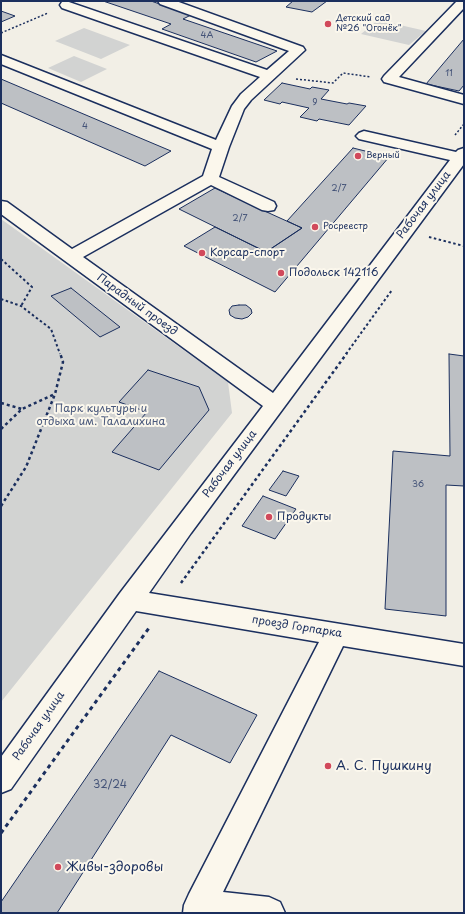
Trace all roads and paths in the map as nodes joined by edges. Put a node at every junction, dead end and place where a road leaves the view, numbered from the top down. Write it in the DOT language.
graph roads {
  1 [pos="164,1"];
  2 [pos="464,1"];
  3 [pos="66,6"];
  4 [pos="1,33"];
  5 [pos="1,59"];
  6 [pos="270,76"];
  7 [pos="389,79"];
  8 [pos="464,100"];
  9 [pos="364,136"];
  10 [pos="221,147"];
  11 [pos="462,155"];
  12 [pos="210,179"];
  13 [pos="1,206"];
  14 [pos="268,206"];
  15 [pos="24,222"];
  16 [pos="1,225"];
  17 [pos="434,231"];
  18 [pos="429,237"];
  19 [pos="424,244"];
  20 [pos="464,246"];
  21 [pos="71,257"];
  22 [pos="1,259"];
  23 [pos="392,288"];
  24 [pos="1,299"];
  25 [pos="21,306"];
  26 [pos="55,394"];
  27 [pos="1,403"];
  28 [pos="274,404"];
  29 [pos="22,409"];
  30 [pos="1,429"];
  31 [pos="1,506"];
  32 [pos="129,600"];
  33 [pos="165,606"];
  34 [pos="336,634"];
  35 [pos="464,655"];
  36 [pos="1,780"];
  37 [pos="1,833"];
  38 [pos="199,909"];
  39 [pos="269,913"];
  1 -- 6 [label="street"];
  2 -- 7 [label="street"];
  3 -- 4 [label="path"];
  3 -- 6 [label="street"];
  5 -- 10 [label="street"];
  6 -- 7 [label="path"];
  6 -- 10 [label="street"];
  7 -- 8 [label="street"];
  9 -- 11 [label="street"];
  10 -- 12 [label="street"];
  11 -- 28 [label="street, Рабочая улица"];
  12 -- 14 [label="street"];
  12 -- 21 [label="street"];
  13 -- 15 [label="street, Парадный проезд"];
  15 -- 16 [label="street"];
  15 -- 21 [label="street, Парадный проезд"];
  17 -- 18 [label="path"];
  18 -- 19 [label="path"];
  18 -- 20 [label="path"];
  21 -- 28 [label="street, Парадный проезд"];
  22 -- 25 [label="path"];
  23 -- 33 [label="path"];
  24 -- 25 [label="path"];
  25 -- 26 [label="path"];
  26 -- 29 [label="path"];
  26 -- 31 [label="path"];
  27 -- 29 [label="path"];
  28 -- 32 [label="street, Рабочая улица"];
  29 -- 30 [label="path"];
  32 -- 33 [label="street, проезд Горпарка"];
  32 -- 36 [label="street, Рабочая улица"];
  33 -- 34 [label="street, проезд Горпарка"];
  33 -- 37 [label="path"];
  34 -- 35 [label="street, проезд Горпарка"];
  34 -- 38 [label="street"];
  38 -- 39 [label="street"];
}
